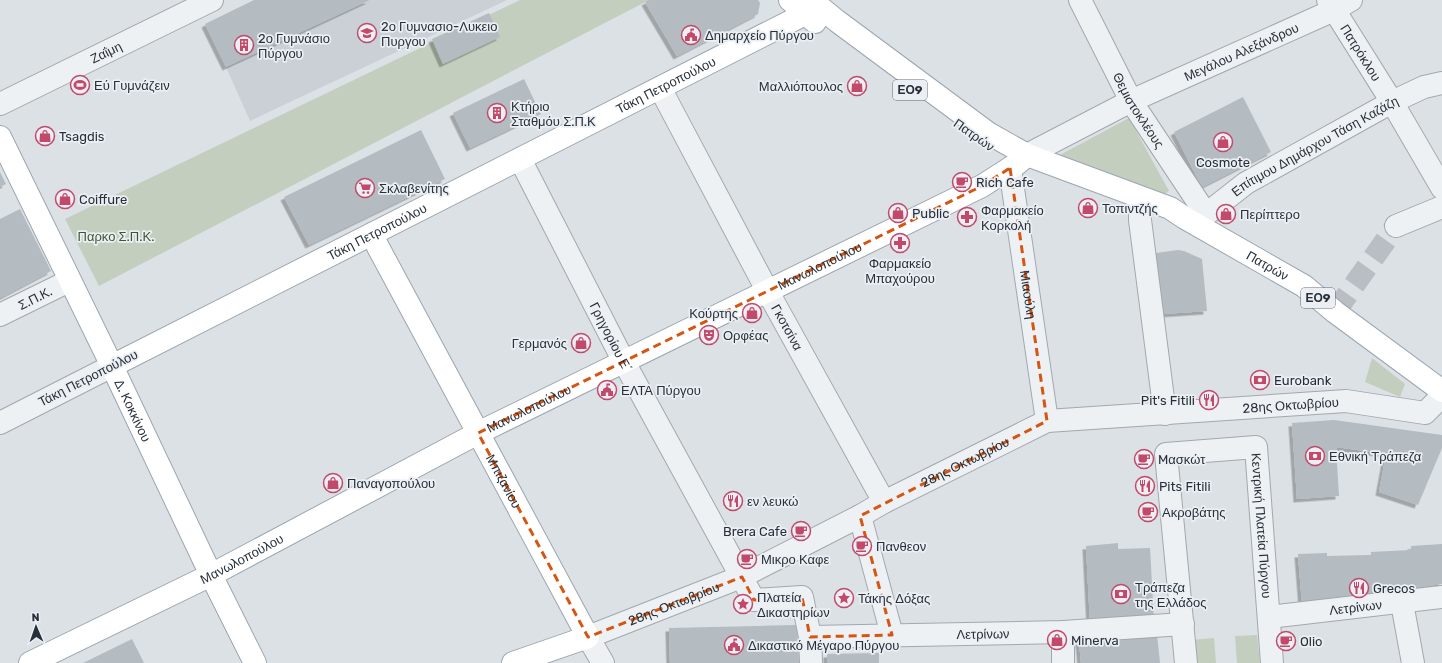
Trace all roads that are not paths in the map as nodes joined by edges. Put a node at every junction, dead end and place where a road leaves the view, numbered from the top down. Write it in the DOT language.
graph roads {
  1 [pos="212,0"];
  2 [pos="1086,2"];
  3 [pos="1337,3"];
  4 [pos="810,4"];
  5 [pos="1442,83"];
  6 [pos="660,88"];
  7 [pos="1131,101"];
  8 [pos="1392,102"];
  9 [pos="0,104"];
  10 [pos="0,137"];
  11 [pos="520,159"];
  12 [pos="1018,162"];
  13 [pos="1442,188"];
  14 [pos="1442,207"];
  15 [pos="1140,210"];
  16 [pos="1195,219"];
  17 [pos="1396,226"];
  18 [pos="372,234"];
  19 [pos="69,281"];
  20 [pos="768,292"];
  21 [pos="0,315"];
  22 [pos="624,362"];
  23 [pos="112,366"];
  24 [pos="1442,391"];
  25 [pos="1442,396"];
  26 [pos="1165,414"];
  27 [pos="1048,421"];
  28 [pos="0,423"];
  29 [pos="478,433"];
  30 [pos="884,502"];
  31 [pos="860,516"];
  32 [pos="211,575"];
  33 [pos="742,577"];
  34 [pos="1442,597"];
  35 [pos="1402,603"];
  36 [pos="1269,618"];
  37 [pos="1182,624"];
  38 [pos="1063,632"];
  39 [pos="892,635"];
  40 [pos="588,636"];
  41 [pos="810,637"];
  42 [pos="30,663"];
  43 [pos="255,663"];
  44 [pos="513,663"];
  45 [pos="603,663"];
  46 [pos="811,663"];
  47 [pos="1063,663"];
  48 [pos="1186,663"];
  49 [pos="1272,663"];
  50 [pos="1413,663"];
  1 -- 9 [label="street, Ζαΐμη"];
  2 -- 7 [label="street, Θεμιστοκλέους"];
  3 -- 7 [label="street, Μεγάλου Αλεξάνδρου"];
  3 -- 8 [label="street, Πατρόκλου"];
  4 -- 6 [label="main road, Τάκη Πετροπούλου"];
  4 -- 12 [label="main road, Πατρών / ΕΟ9"];
  5 -- 8 [label="street, Επίτιμου Δημάρχου Τάση Καζάζη"];
  6 -- 11 [label="main road, Τάκη Πετροπούλου"];
  6 -- 20 [label="street, Γκοτσίνα"];
  7 -- 12 [label="street, Μεγάλου Αλεξάνδρου"];
  7 -- 16 [label="street, Θεμιστοκλέους"];
  8 -- 13 [label="street, Πατρόκλου"];
  8 -- 16 [label="street, Επίτιμου Δημάρχου Τάση Καζάζη"];
  10 -- 19 [label="main road, Δ. Κοκκίνου"];
  11 -- 18 [label="main road, Τάκη Πετροπούλου"];
  11 -- 22 [label="street, Γρηγορίου Ε΄"];
  12 -- 15 [label="main road, Πατρών / ΕΟ9"];
  12 -- 16 [label="main road, Πατρών / ΕΟ9"];
  12 -- 20 [label="main road, Μανωλοπούλου"];
  12 -- 27 [label="street, Μιαούλη"];
  14 -- 17 [label="street"];
  15 -- 16 [label="main road, Πατρών / ΕΟ9"];
  15 -- 26 [label="street"];
  16 -- 24 [label="main road, Πατρών / ΕΟ9"];
  18 -- 23 [label="main road, Τάκη Πετροπούλου"];
  18 -- 29 [label="main road, Μπιζανίου"];
  19 -- 21 [label="street, Σ.Π.Κ."];
  19 -- 23 [label="main road, Δ. Κοκκίνου"];
  20 -- 22 [label="main road, Μανωλοπούλου"];
  20 -- 30 [label="street, Γκοτσίνα"];
  22 -- 29 [label="main road, Μανωλοπούλου"];
  22 -- 33 [label="street, Γρηγορίου Ε΄"];
  23 -- 28 [label="street, Τάκη Πετροπούλου"];
  23 -- 32 [label="main road, Δ. Κοκκίνου"];
  25 -- 26 [label="street, 28ης Οκτωβρίου"];
  26 -- 27 [label="street, 28ης Οκτωβρίου"];
  27 -- 30 [label="street, 28ης Οκτωβρίου"];
  29 -- 32 [label="main road, Μανωλοπούλου"];
  29 -- 40 [label="main road, Μπιζανίου"];
  30 -- 31 [label="street, 28ης Οκτωβρίου"];
  31 -- 33 [label="street, 28ης Οκτωβρίου"];
  31 -- 39 [label="street"];
  32 -- 42 [label="main road, Μανωλοπούλου"];
  32 -- 43 [label="main road, Δ. Κοκκίνου"];
  33 -- 40 [label="street, 28ης Οκτωβρίου"];
  33 -- 41 [label="street, Γρηγορίου Ε΄"];
  34 -- 35 [label="street, Λετρίνων"];
  35 -- 36 [label="street, Λετρίνων"];
  35 -- 50 [label="street"];
  36 -- 37 [label="street, Κεντρική Πλατεία Πύργου"];
  36 -- 49 [label="street, Κεντρική Πλατεία Πύργου"];
  37 -- 38 [label="street, Λετρίνων"];
  37 -- 48 [label="street, Κεντρική Πλατεία Πύργου"];
  38 -- 39 [label="street, Λετρίνων"];
  38 -- 47 [label="street"];
  39 -- 41 [label="street, Λετρίνων"];
  40 -- 44 [label="main road, 28ης Οκτωβρίου"];
  40 -- 45 [label="street, Μπιζανίου"];
  41 -- 46 [label="street"];
}
